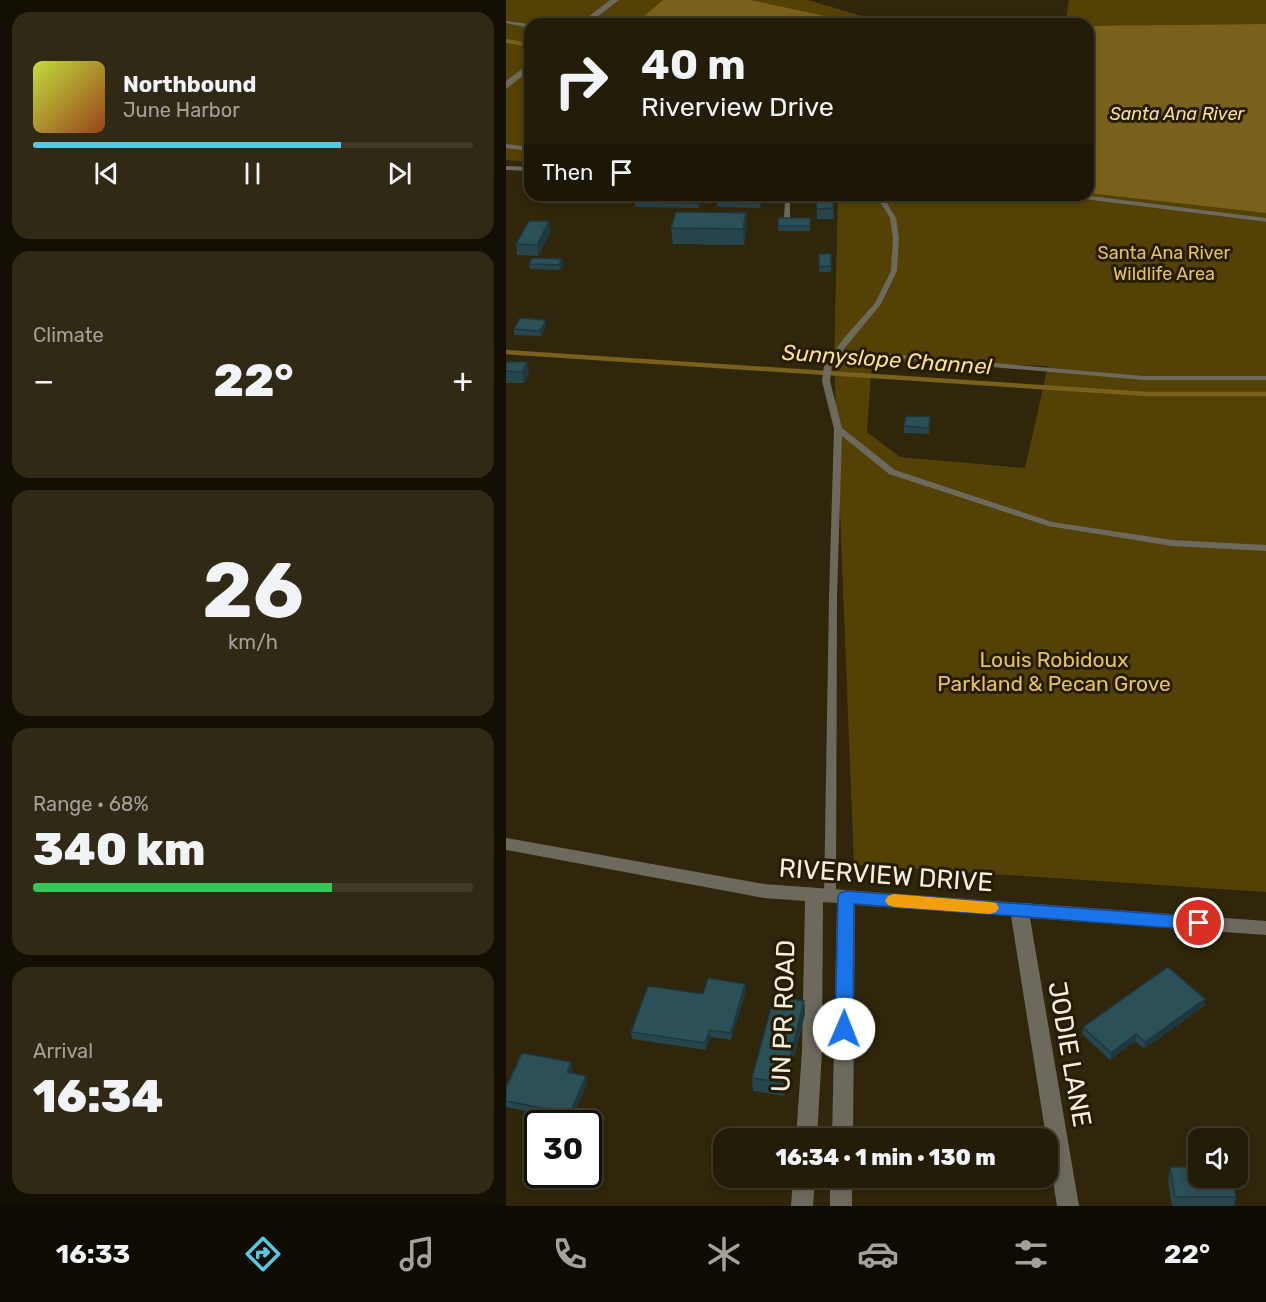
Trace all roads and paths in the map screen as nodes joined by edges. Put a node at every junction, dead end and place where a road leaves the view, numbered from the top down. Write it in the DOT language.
graph roads {
  1 [pos="615,0"];
  2 [pos="591,18"];
  3 [pos="506,22"];
  4 [pos="524,25"];
  5 [pos="524,71"];
  6 [pos="506,86"];
  7 [pos="506,146"];
  8 [pos="524,148"];
  9 [pos="506,168"];
  10 [pos="524,169"];
  11 [pos="1094,198"];
  12 [pos="788,201"];
  13 [pos="883,201"];
  14 [pos="787,218"];
  15 [pos="1266,220"];
  16 [pos="838,352"];
  17 [pos="1266,378"];
  18 [pos="838,429"];
  19 [pos="1266,548"];
  20 [pos="506,844"];
  21 [pos="830,896"];
  22 [pos="1019,910"];
  23 [pos="1266,928"];
  24 [pos="807,1128"];
  25 [pos="842,1128"];
  26 [pos="803,1188"];
  27 [pos="841,1188"];
  28 [pos="802,1206"];
  29 [pos="841,1206"];
  30 [pos="1068,1206"];
  1 -- 2 [label="street"];
  3 -- 4 [label="lane"];
  5 -- 6 [label="street"];
  7 -- 8 [label="lane"];
  9 -- 10 [label="lane"];
  11 -- 15 [label="lane"];
  12 -- 14 [label="lane"];
  13 -- 16 [label="lane"];
  16 -- 17 [label="lane"];
  16 -- 18 [label="lane"];
  18 -- 19 [label="lane"];
  18 -- 21 [label="lane"];
  20 -- 21 [label="street, RIVERVIEW DRIVE"];
  21 -- 22 [label="street, RIVERVIEW DRIVE"];
  21 -- 24 [label="street, UN PR ROAD"];
  21 -- 25 [label="street"];
  22 -- 23 [label="street, RIVERVIEW DRIVE"];
  22 -- 30 [label="street, JODIE LANE"];
  26 -- 28 [label="street"];
  27 -- 29 [label="street"];
}
